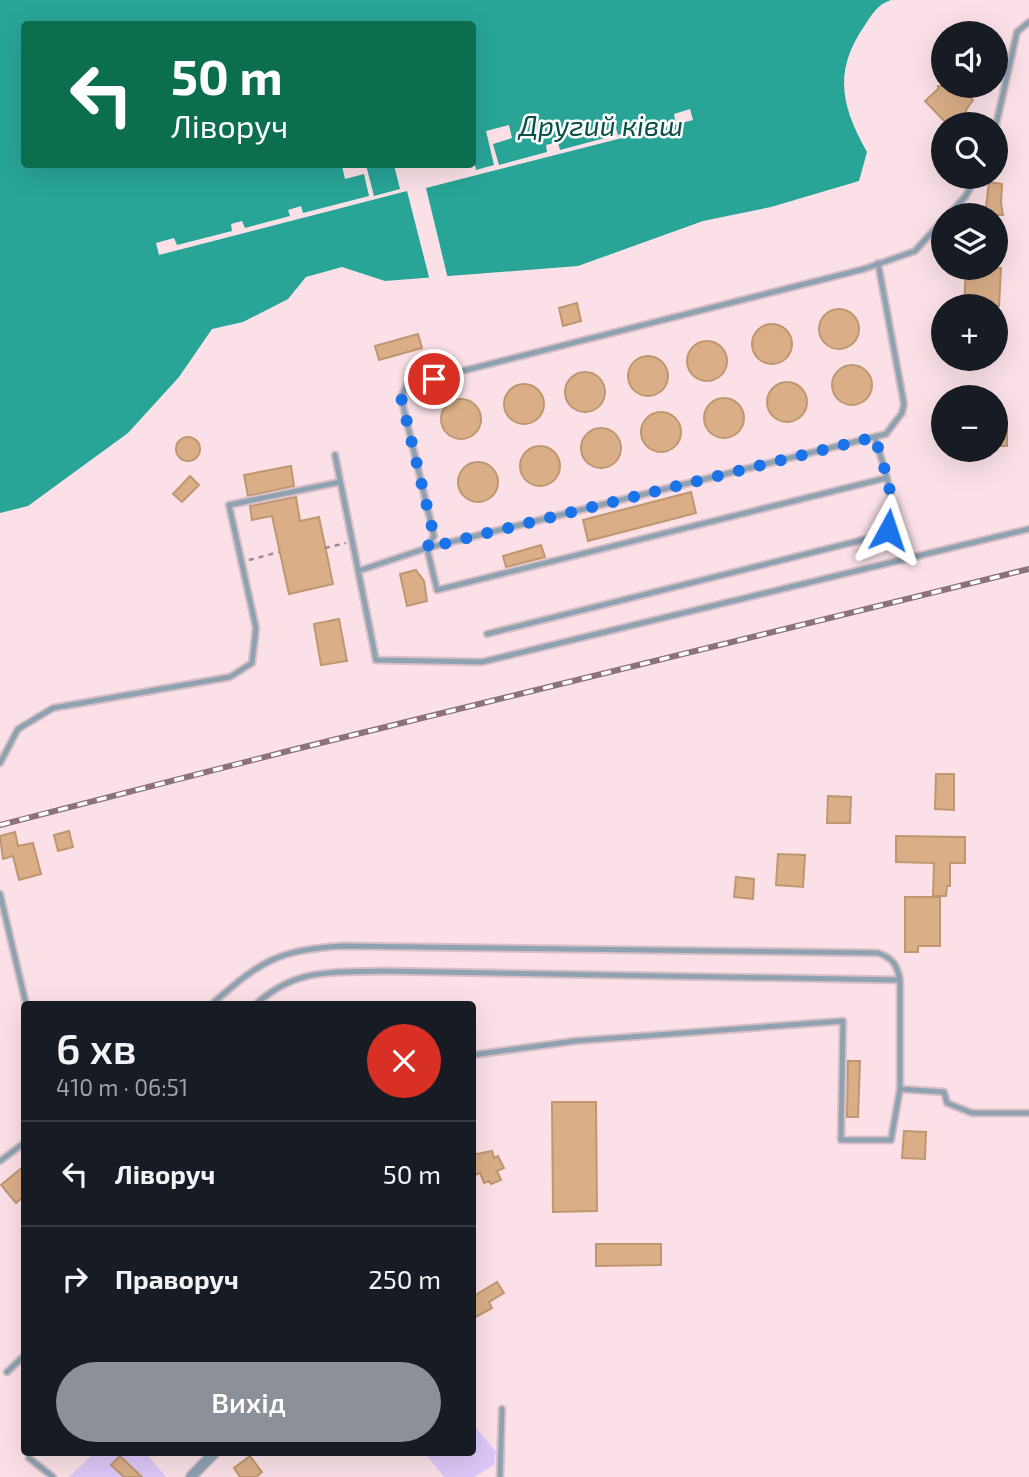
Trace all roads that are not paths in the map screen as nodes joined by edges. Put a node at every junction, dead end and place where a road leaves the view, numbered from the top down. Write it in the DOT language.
graph roads {
  1 [pos="1029,22"];
  2 [pos="999,112"];
  3 [pos="970,189"];
  4 [pos="959,203"];
  5 [pos="931,233"];
  6 [pos="878,263"];
  7 [pos="875,437"];
  8 [pos="335,455"];
  9 [pos="886,478"];
  10 [pos="340,482"];
  11 [pos="1029,529"];
  12 [pos="427,548"];
  13 [pos="358,571"];
  14 [pos="487,634"];
  15 [pos="0,763"];
  16 [pos="0,894"];
  17 [pos="1,903"];
  18 [pos="900,980"];
  19 [pos="25,1001"];
  20 [pos="215,1001"];
  21 [pos="260,1001"];
  22 [pos="476,1054"];
  23 [pos="900,1089"];
  24 [pos="1029,1113"];
  25 [pos="21,1145"];
  26 [pos="0,1161"];
  27 [pos="21,1359"];
  28 [pos="7,1372"];
  29 [pos="502,1409"];
  30 [pos="211,1456"];
  31 [pos="29,1458"];
  32 [pos="53,1477"];
  33 [pos="191,1477"];
  34 [pos="500,1477"];
  1 -- 2 [label="lane"];
  3 -- 4 [label="lane"];
  5 -- 6 [label="lane"];
  6 -- 7 [label="lane"];
  6 -- 12 [label="lane"];
  7 -- 9 [label="lane"];
  7 -- 12 [label="lane"];
  8 -- 10 [label="lane"];
  9 -- 12 [label="lane"];
  9 -- 14 [label="lane"];
  10 -- 13 [label="lane"];
  10 -- 15 [label="lane"];
  11 -- 13 [label="lane"];
  12 -- 13 [label="lane"];
  16 -- 17 [label="lane"];
  17 -- 19 [label="lane"];
  18 -- 20 [label="lane"];
  18 -- 21 [label="lane"];
  18 -- 23 [label="lane"];
  22 -- 23 [label="lane"];
  23 -- 24 [label="lane"];
  25 -- 26 [label="lane"];
  27 -- 28 [label="lane"];
  29 -- 34 [label="lane"];
  30 -- 33 [label="street"];
  31 -- 32 [label="lane"];
}
